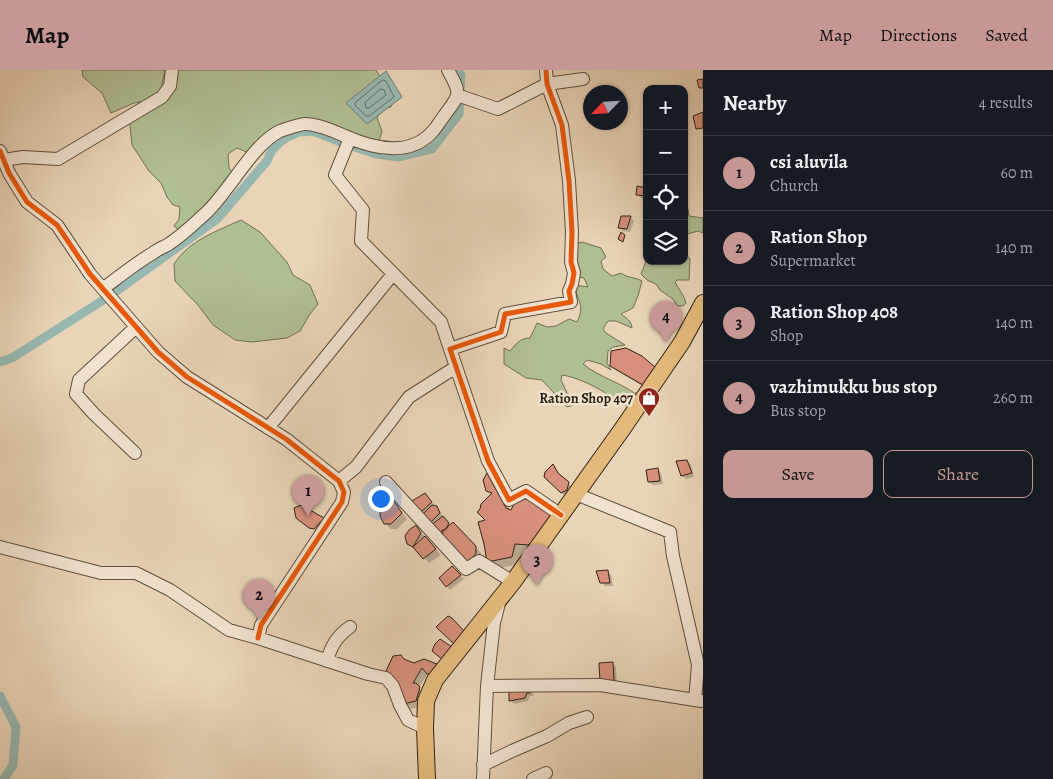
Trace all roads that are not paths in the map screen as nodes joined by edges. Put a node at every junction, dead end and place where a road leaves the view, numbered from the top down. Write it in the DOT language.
graph roads {
  1 [pos="172,70"];
  2 [pos="448,70"];
  3 [pos="546,70"];
  4 [pos="583,79"];
  5 [pos="547,84"];
  6 [pos="457,96"];
  7 [pos="350,138"];
  8 [pos="2,156"];
  9 [pos="393,274"];
  10 [pos="104,288"];
  11 [pos="703,303"];
  12 [pos="136,327"];
  13 [pos="703,330"];
  14 [pos="682,342"];
  15 [pos="450,349"];
  16 [pos="456,367"];
  17 [pos="268,428"];
  18 [pos="135,453"];
  19 [pos="339,481"];
  20 [pos="386,482"];
  21 [pos="576,494"];
  22 [pos="560,515"];
  23 [pos="0,547"];
  24 [pos="513,582"];
  25 [pos="501,597"];
  26 [pos="350,627"];
  27 [pos="258,638"];
  28 [pos="328,661"];
  29 [pos="488,686"];
  30 [pos="699,700"];
  31 [pos="587,717"];
  32 [pos="425,728"];
  33 [pos="483,765"];
  34 [pos="546,773"];
  35 [pos="427,779"];
  36 [pos="483,779"];
  37 [pos="533,779"];
  1 -- 8 [label="street"];
  2 -- 6 [label="street"];
  3 -- 5 [label="street"];
  4 -- 5 [label="street"];
  5 -- 6 [label="street"];
  5 -- 15 [label="street"];
  6 -- 7 [label="street"];
  7 -- 9 [label="street"];
  7 -- 10 [label="street"];
  8 -- 10 [label="street"];
  9 -- 15 [label="street"];
  9 -- 17 [label="street"];
  10 -- 12 [label="street"];
  11 -- 14 [label="main road"];
  12 -- 17 [label="street"];
  12 -- 18 [label="street"];
  13 -- 14 [label="main road"];
  14 -- 21 [label="main road"];
  15 -- 16 [label="street"];
  16 -- 19 [label="street"];
  16 -- 22 [label="street"];
  17 -- 19 [label="street"];
  19 -- 27 [label="street"];
  20 -- 24 [label="street"];
  21 -- 22 [label="main road"];
  21 -- 30 [label="street"];
  22 -- 24 [label="main road"];
  23 -- 27 [label="street"];
  24 -- 25 [label="main road"];
  25 -- 29 [label="street"];
  25 -- 32 [label="main road"];
  26 -- 28 [label="street"];
  27 -- 28 [label="street"];
  28 -- 32 [label="street"];
  29 -- 30 [label="street"];
  29 -- 33 [label="street"];
  31 -- 33 [label="street"];
  32 -- 35 [label="main road"];
  33 -- 36 [label="street"];
  34 -- 37 [label="street"];
}
